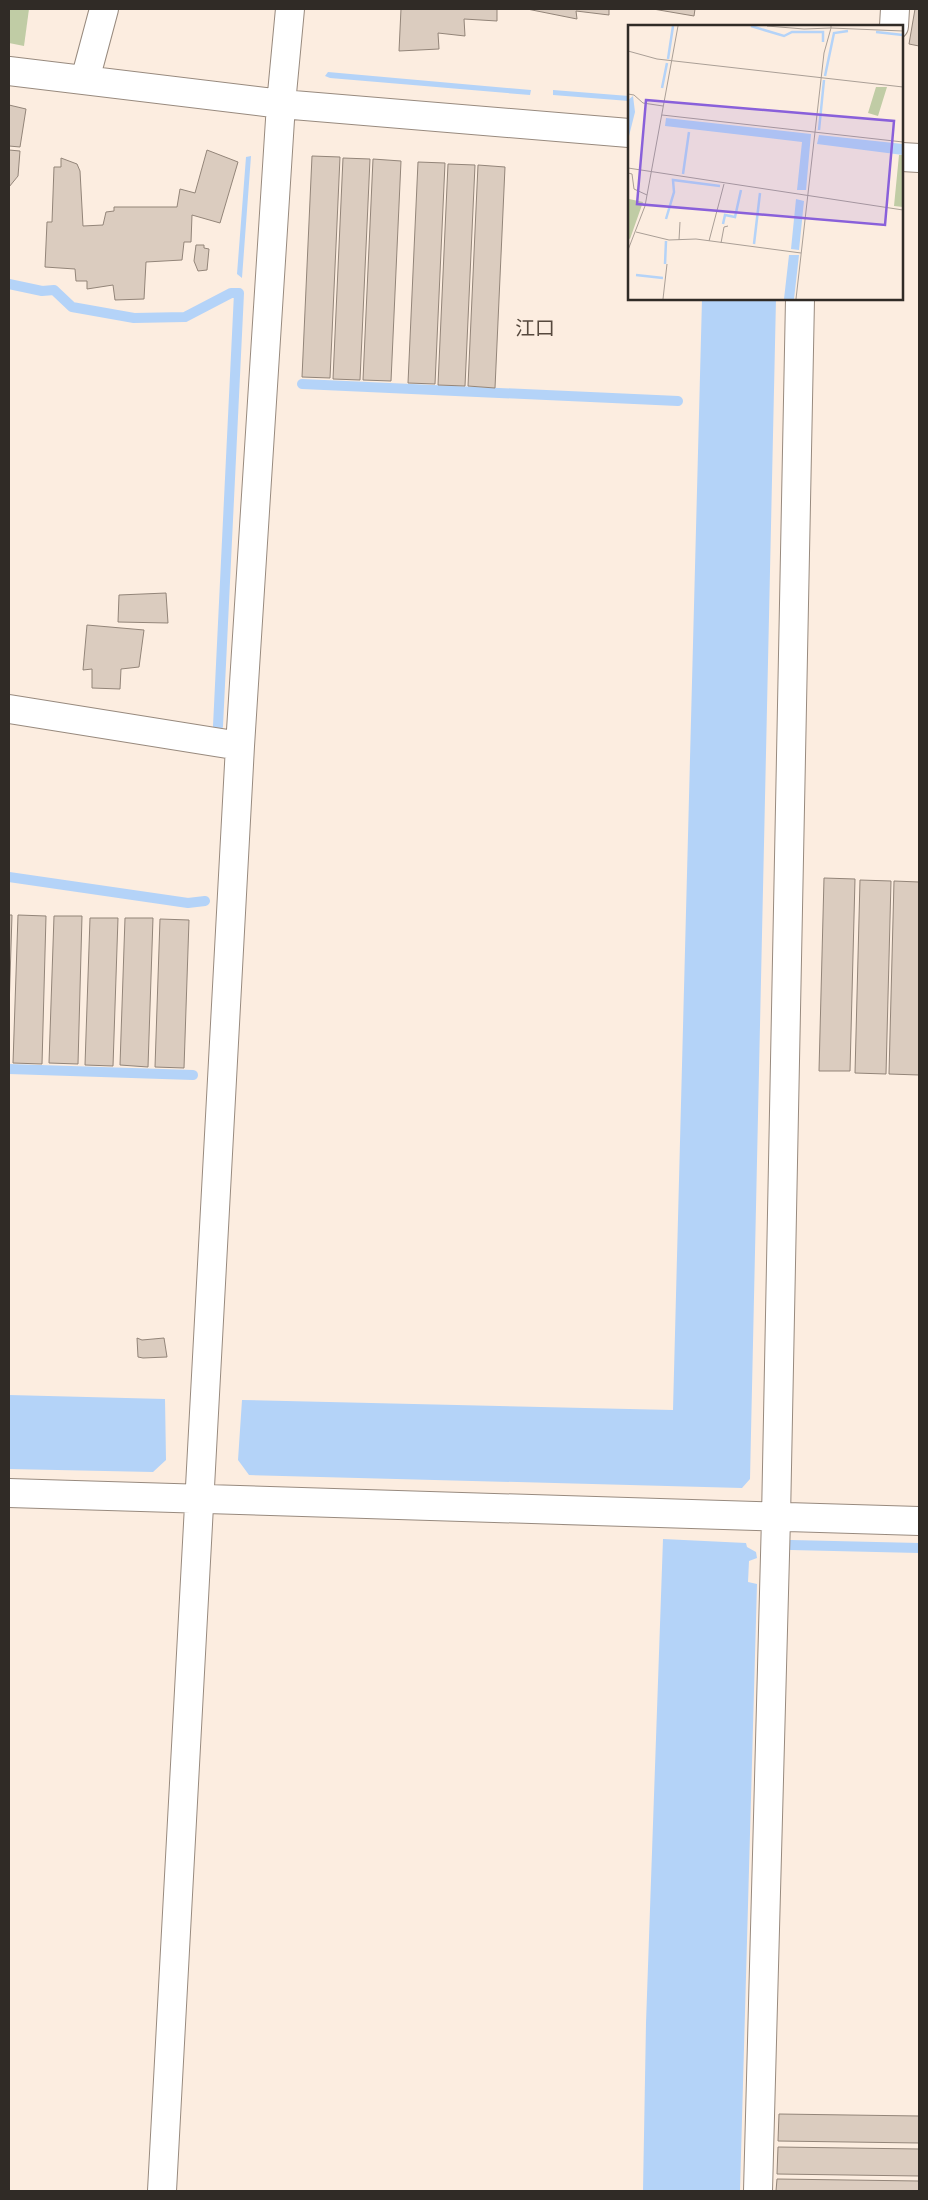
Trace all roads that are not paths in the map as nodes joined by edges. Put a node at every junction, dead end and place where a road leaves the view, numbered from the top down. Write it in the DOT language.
graph roads {
  1 [pos="104,9"];
  2 [pos="290,9"];
  3 [pos="895,9"];
  4 [pos="894,25"];
  5 [pos="9,71"];
  6 [pos="85,80"];
  7 [pos="281,104"];
  8 [pos="628,133"];
  9 [pos="903,157"];
  10 [pos="919,158"];
  11 [pos="800,300"];
  12 [pos="9,709"];
  13 [pos="240,746"];
  14 [pos="9,1493"];
  15 [pos="200,1499"];
  16 [pos="776,1518"];
  17 [pos="919,1521"];
  18 [pos="162,2191"];
  19 [pos="758,2191"];
  1 -- 6 [label="street"];
  2 -- 7 [label="street"];
  3 -- 4 [label="street"];
  5 -- 6 [label="street"];
  6 -- 7 [label="street"];
  7 -- 8 [label="street"];
  7 -- 13 [label="street"];
  9 -- 10 [label="street"];
  11 -- 16 [label="street"];
  12 -- 13 [label="street"];
  13 -- 15 [label="street"];
  14 -- 15 [label="street"];
  15 -- 16 [label="street"];
  15 -- 18 [label="street"];
  16 -- 17 [label="street"];
  16 -- 19 [label="street"];
}
